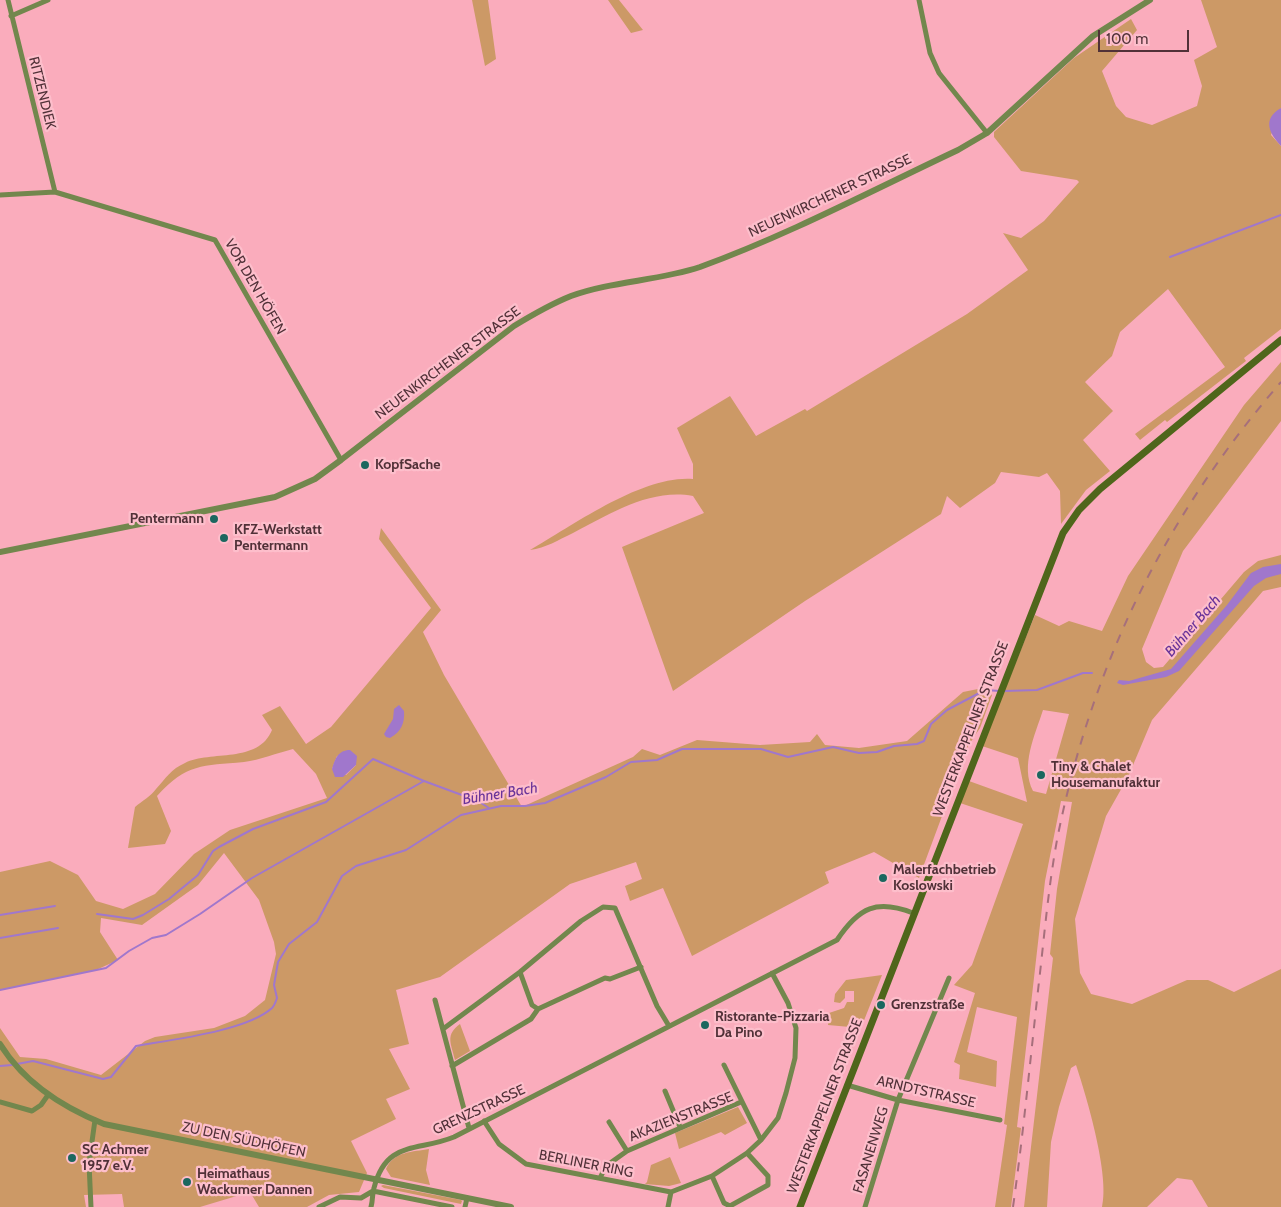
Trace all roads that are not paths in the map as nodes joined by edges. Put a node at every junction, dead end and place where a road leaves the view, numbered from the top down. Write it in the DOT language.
graph roads {
  1 [pos="8,0"];
  2 [pos="48,0"];
  3 [pos="920,0"];
  4 [pos="1150,0"];
  5 [pos="11,16"];
  6 [pos="987,132"];
  7 [pos="55,192"];
  8 [pos="0,195"];
  9 [pos="1281,340"];
  10 [pos="341,460"];
  11 [pos="0,552"];
  12 [pos="914,913"];
  13 [pos="641,967"];
  14 [pos="520,972"];
  15 [pos="772,973"];
  16 [pos="949,978"];
  17 [pos="435,1000"];
  18 [pos="538,1009"];
  19 [pos="669,1026"];
  20 [pos="443,1030"];
  21 [pos="0,1044"];
  22 [pos="724,1065"];
  23 [pos="452,1066"];
  24 [pos="847,1085"];
  25 [pos="665,1091"];
  26 [pos="48,1095"];
  27 [pos="898,1100"];
  28 [pos="0,1102"];
  29 [pos="741,1102"];
  30 [pos="95,1120"];
  31 [pos="1000,1120"];
  32 [pos="484,1121"];
  33 [pos="609,1122"];
  34 [pos="680,1127"];
  35 [pos="469,1128"];
  36 [pos="761,1140"];
  37 [pos="627,1151"];
  38 [pos="747,1153"];
  39 [pos="712,1176"];
  40 [pos="600,1178"];
  41 [pos="376,1180"];
  42 [pos="373,1191"];
  43 [pos="671,1192"];
  44 [pos="467,1198"];
  45 [pos="91,1207"];
  46 [pos="319,1207"];
  47 [pos="371,1207"];
  48 [pos="452,1207"];
  49 [pos="465,1207"];
  50 [pos="510,1207"];
  51 [pos="668,1207"];
  52 [pos="800,1207"];
  53 [pos="865,1207"];
  1 -- 5 [label="street, RITZENDIEK"];
  2 -- 5 [label="street"];
  3 -- 6 [label="street"];
  4 -- 6 [label="street, NEUENKIRCHENER STRASSE"];
  5 -- 7 [label="street, RITZENDIEK"];
  6 -- 10 [label="street, NEUENKIRCHENER STRASSE"];
  7 -- 8 [label="street, VOR DEN HÖFEN"];
  7 -- 10 [label="street, VOR DEN HÖFEN"];
  9 -- 12 [label="main road, WESTERKAPPELNER STRASSE"];
  10 -- 11 [label="street, NEUENKIRCHENER STRASSE"];
  12 -- 15 [label="street, GRENZSTRASSE"];
  12 -- 24 [label="main road, WESTERKAPPELNER STRASSE"];
  13 -- 14 [label="street"];
  13 -- 18 [label="street"];
  13 -- 19 [label="street"];
  14 -- 18 [label="street"];
  14 -- 20 [label="street"];
  15 -- 19 [label="street, GRENZSTRASSE"];
  15 -- 36 [label="street"];
  16 -- 27 [label="street, FASANENWEG"];
  17 -- 20 [label="street"];
  18 -- 23 [label="street"];
  19 -- 32 [label="street, GRENZSTRASSE"];
  20 -- 23 [label="street"];
  21 -- 26 [label="street, ZU DEN SÜDHÖFEN"];
  22 -- 29 [label="street"];
  23 -- 35 [label="street"];
  24 -- 27 [label="street, ARNDTSTRASSE"];
  24 -- 52 [label="main road, WESTERKAPPELNER STRASSE"];
  25 -- 34 [label="street"];
  26 -- 28 [label="street"];
  26 -- 30 [label="street, ZU DEN SÜDHÖFEN"];
  27 -- 31 [label="street, ARNDTSTRASSE"];
  27 -- 53 [label="street, FASANENWEG"];
  29 -- 34 [label="street, AKAZIENSTRASSE"];
  29 -- 36 [label="street, AKAZIENSTRASSE"];
  30 -- 41 [label="street, ZU DEN SÜDHÖFEN"];
  30 -- 45 [label="street"];
  32 -- 35 [label="street, GRENZSTRASSE"];
  32 -- 40 [label="street, BERLINER RING"];
  33 -- 37 [label="street"];
  34 -- 37 [label="street, AKAZIENSTRASSE"];
  35 -- 41 [label="street, GRENZSTRASSE"];
  36 -- 38 [label="street"];
  37 -- 40 [label="street, AKAZIENSTRASSE"];
  38 -- 39 [label="street"];
  38 -- 39 [label="street"];
  39 -- 43 [label="street"];
  40 -- 43 [label="street, BERLINER RING"];
  41 -- 42 [label="street, GRENZSTRASSE"];
  41 -- 44 [label="street, ZU DEN SÜDHÖFEN"];
  42 -- 46 [label="street"];
  42 -- 47 [label="street, GRENZSTRASSE"];
  42 -- 48 [label="street"];
  43 -- 51 [label="street"];
  44 -- 49 [label="street"];
  44 -- 50 [label="street, ZU DEN SÜDHÖFEN"];
}
